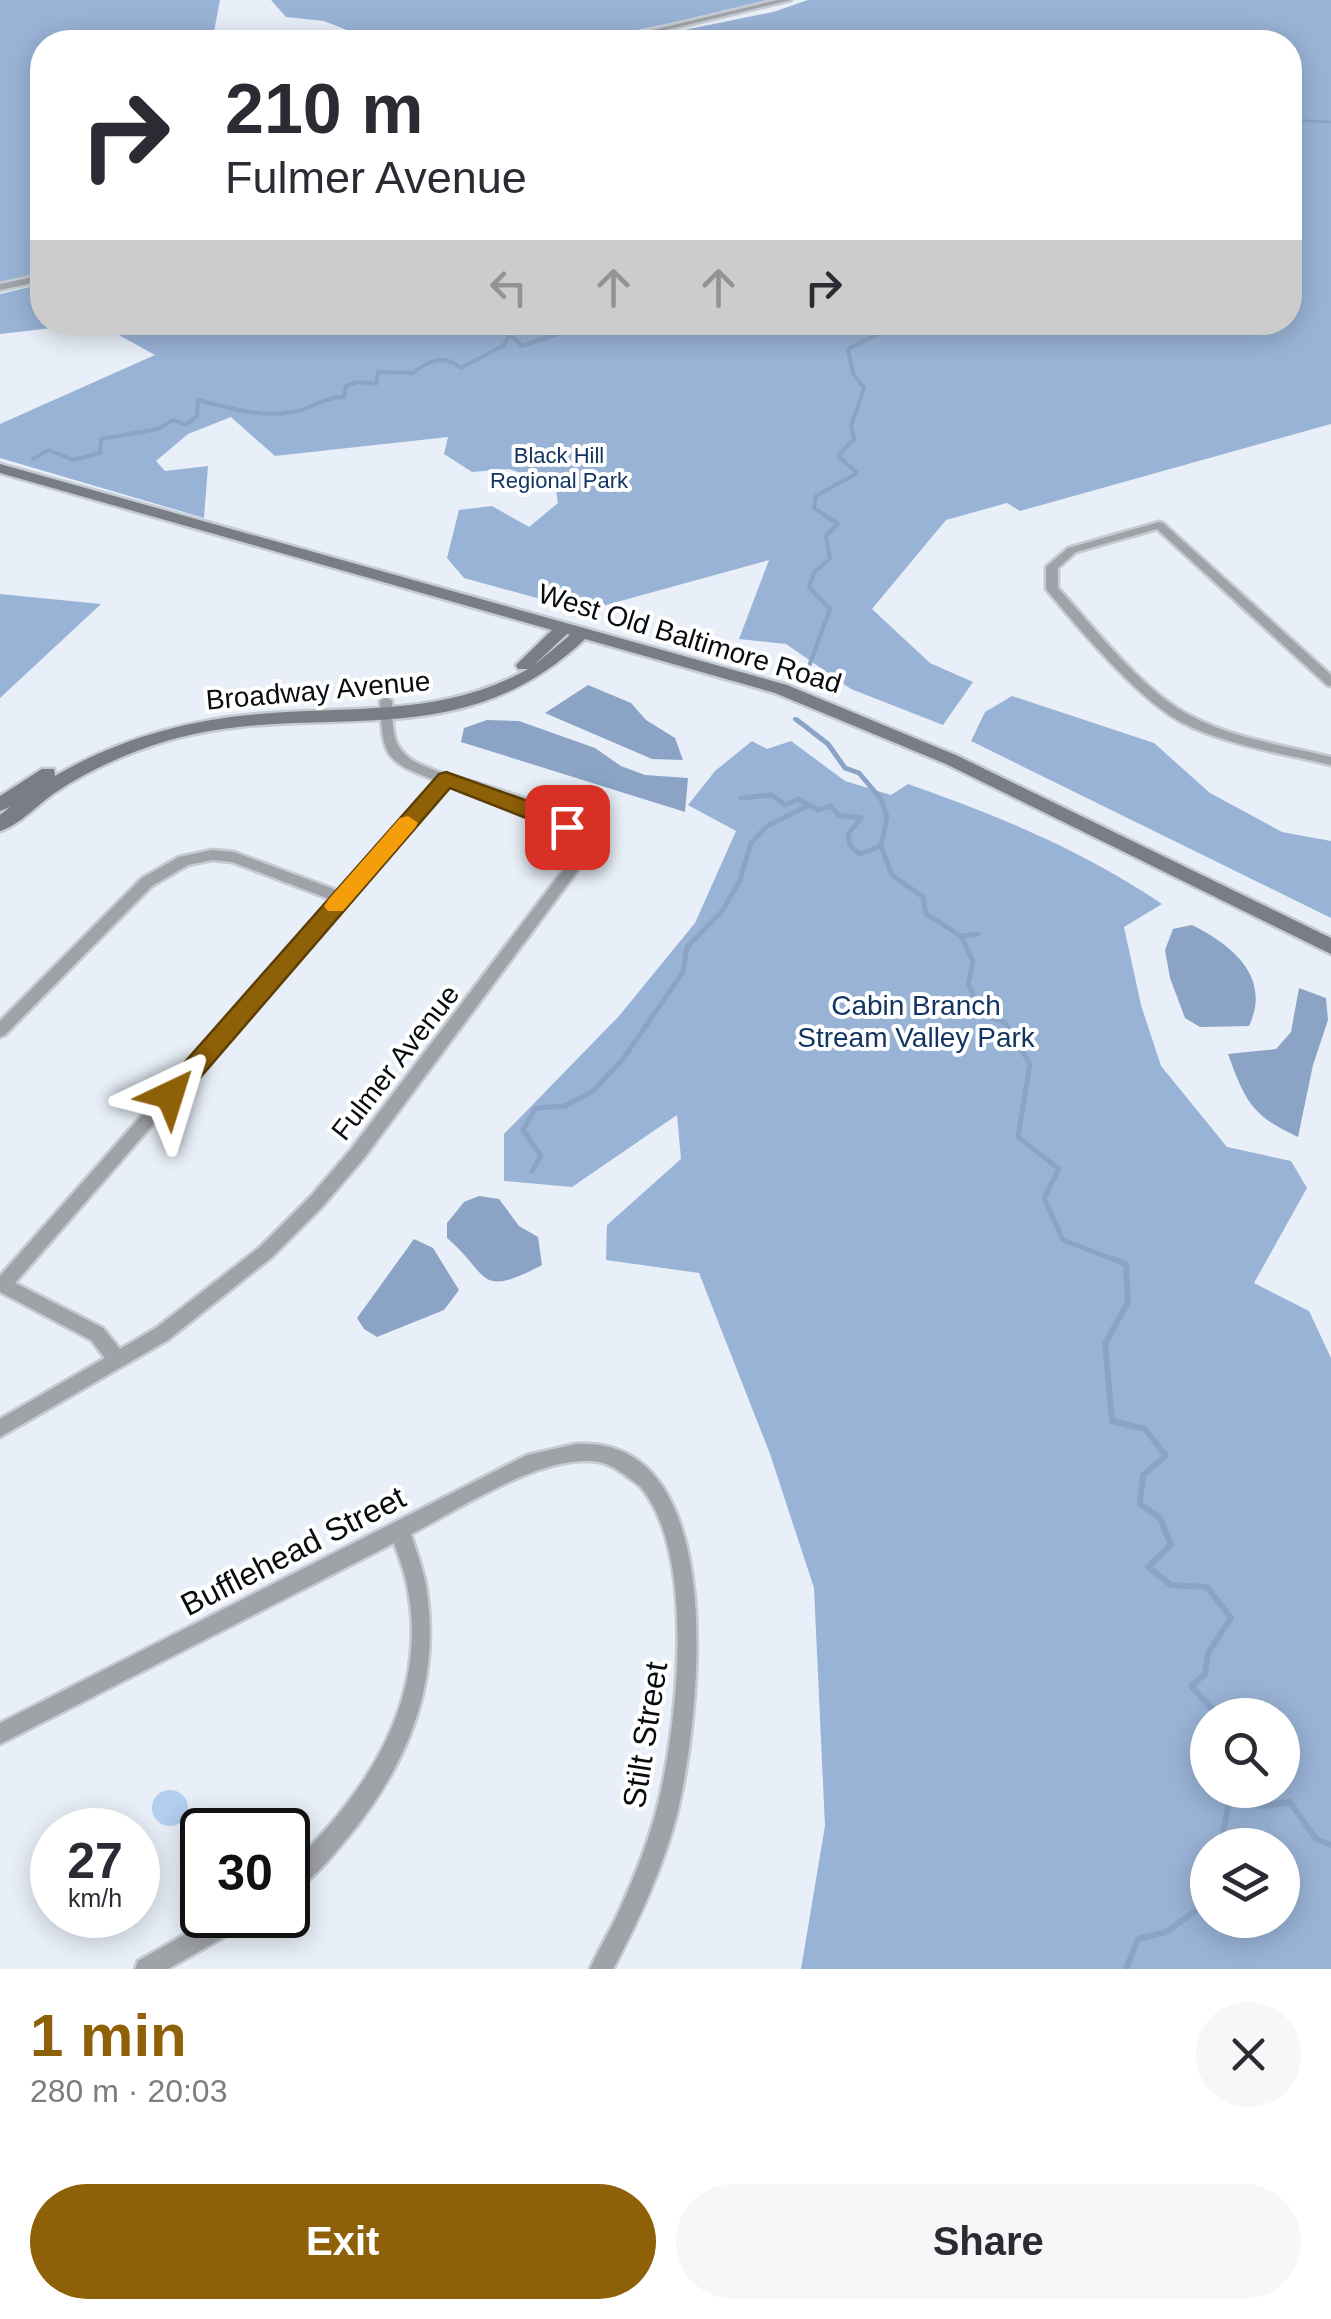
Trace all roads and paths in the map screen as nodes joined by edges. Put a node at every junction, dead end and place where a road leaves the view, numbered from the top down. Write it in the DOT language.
graph roads {
  1 [pos="787,0"];
  2 [pos="658,30"];
  3 [pos="30,281"];
  4 [pos="0,287"];
  5 [pos="0,468"];
  6 [pos="575,628"];
  7 [pos="1331,682"];
  8 [pos="386,707"];
  9 [pos="1331,761"];
  10 [pos="446,779"];
  11 [pos="0,805"];
  12 [pos="0,825"];
  13 [pos="342,898"];
  14 [pos="1331,947"];
  15 [pos="0,1031"];
  16 [pos="2,1284"];
  17 [pos="118,1360"];
  18 [pos="0,1429"];
  19 [pos="620,1459"];
  20 [pos="400,1530"];
  21 [pos="0,1734"];
  22 [pos="310,1860"];
  23 [pos="201,1938"];
  24 [pos="146,1969"];
  25 [pos="601,1969"];
  1 -- 2 [label="street"];
  3 -- 4 [label="street"];
  5 -- 6 [label="street, West Old Baltimore Road"];
  6 -- 8 [label="street, Broadway Avenue"];
  6 -- 14 [label="street, West Old Baltimore Road"];
  7 -- 9 [label="street"];
  8 -- 10 [label="street, Fulmer Avenue"];
  8 -- 11 [label="street, Broadway Avenue"];
  8 -- 12 [label="street, Broadway Avenue"];
  10 -- 13 [label="street"];
  10 -- 17 [label="street, Fulmer Avenue"];
  13 -- 15 [label="street"];
  13 -- 16 [label="street"];
  16 -- 17 [label="street"];
  17 -- 18 [label="street, Fulmer Avenue"];
  19 -- 20 [label="street, Bufflehead Street"];
  19 -- 25 [label="street, Stilt Street"];
  20 -- 21 [label="street, Bufflehead Street"];
  20 -- 22 [label="street"];
  23 -- 24 [label="street"];
}
